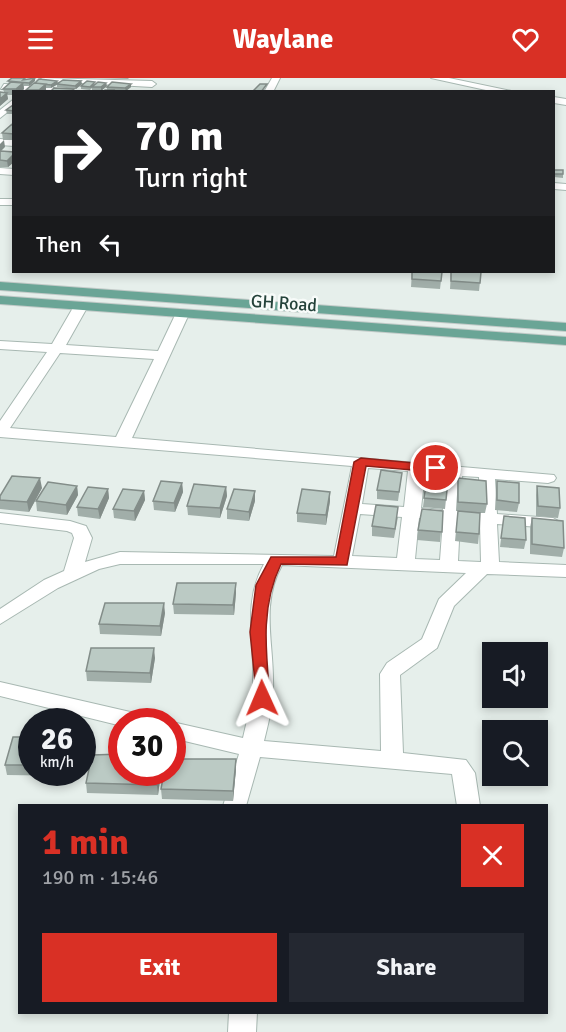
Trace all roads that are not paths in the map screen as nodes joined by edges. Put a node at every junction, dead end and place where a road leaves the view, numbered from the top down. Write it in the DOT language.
graph roads {
  1 [pos="43,78"];
  2 [pos="435,78"];
  3 [pos="63,79"];
  4 [pos="86,80"];
  5 [pos="508,81"];
  6 [pos="111,82"];
  7 [pos="152,84"];
  8 [pos="4,87"];
  9 [pos="495,88"];
  10 [pos="28,90"];
  11 [pos="53,90"];
  12 [pos="76,90"];
  13 [pos="104,90"];
  14 [pos="504,90"];
  15 [pos="9,103"];
  16 [pos="0,116"];
  17 [pos="0,286"];
  18 [pos="0,300"];
  19 [pos="81,306"];
  20 [pos="182,314"];
  21 [pos="566,327"];
  22 [pos="566,341"];
  23 [pos="0,345"];
  24 [pos="56,350"];
  25 [pos="161,355"];
  26 [pos="0,432"];
  27 [pos="122,442"];
  28 [pos="361,462"];
  29 [pos="417,467"];
  30 [pos="454,470"];
  31 [pos="487,472"];
  32 [pos="548,478"];
  33 [pos="352,508"];
  34 [pos="411,514"];
  35 [pos="451,517"];
  36 [pos="489,517"];
  37 [pos="0,519"];
  38 [pos="561,524"];
  39 [pos="276,560"];
  40 [pos="342,562"];
  41 [pos="405,565"];
  42 [pos="449,567"];
  43 [pos="486,568"];
  44 [pos="566,571"];
  45 [pos="72,574"];
  46 [pos="0,618"];
  47 [pos="0,689"];
  48 [pos="108,714"];
  49 [pos="186,733"];
  50 [pos="250,748"];
  51 [pos="392,761"];
  52 [pos="235,804"];
  53 [pos="469,804"];
  54 [pos="243,1014"];
  55 [pos="242,1032"];
  1 -- 3 [label="street"];
  1 -- 10 [label="street"];
  2 -- 9 [label="street"];
  3 -- 4 [label="street"];
  3 -- 11 [label="street"];
  4 -- 6 [label="street"];
  4 -- 12 [label="street"];
  5 -- 9 [label="street"];
  6 -- 7 [label="street"];
  6 -- 13 [label="street"];
  8 -- 10 [label="street"];
  9 -- 14 [label="street"];
  10 -- 11 [label="street"];
  15 -- 16 [label="street"];
  17 -- 21 [label="main road, GH Road"];
  18 -- 19 [label="main road, GH Road"];
  19 -- 20 [label="main road, GH Road"];
  19 -- 24 [label="street"];
  20 -- 22 [label="main road, GH Road"];
  20 -- 25 [label="street"];
  23 -- 24 [label="street"];
  24 -- 25 [label="street"];
  24 -- 26 [label="street"];
  25 -- 27 [label="street"];
  26 -- 27 [label="street"];
  27 -- 28 [label="street"];
  28 -- 29 [label="street"];
  28 -- 33 [label="street"];
  29 -- 30 [label="street"];
  29 -- 34 [label="street"];
  30 -- 31 [label="street"];
  30 -- 35 [label="street"];
  31 -- 32 [label="street"];
  31 -- 36 [label="street"];
  33 -- 34 [label="street"];
  33 -- 40 [label="street"];
  34 -- 35 [label="street"];
  34 -- 41 [label="street"];
  35 -- 36 [label="street"];
  35 -- 42 [label="street"];
  36 -- 38 [label="street"];
  36 -- 43 [label="street"];
  37 -- 45 [label="street"];
  39 -- 40 [label="street"];
  39 -- 45 [label="street"];
  39 -- 50 [label="street"];
  40 -- 41 [label="street"];
  41 -- 42 [label="street"];
  42 -- 43 [label="street"];
  43 -- 44 [label="street"];
  43 -- 51 [label="street"];
  45 -- 46 [label="street"];
  47 -- 48 [label="street"];
  49 -- 50 [label="street"];
  50 -- 51 [label="street"];
  50 -- 52 [label="street"];
  51 -- 53 [label="street"];
  54 -- 55 [label="street"];
}
